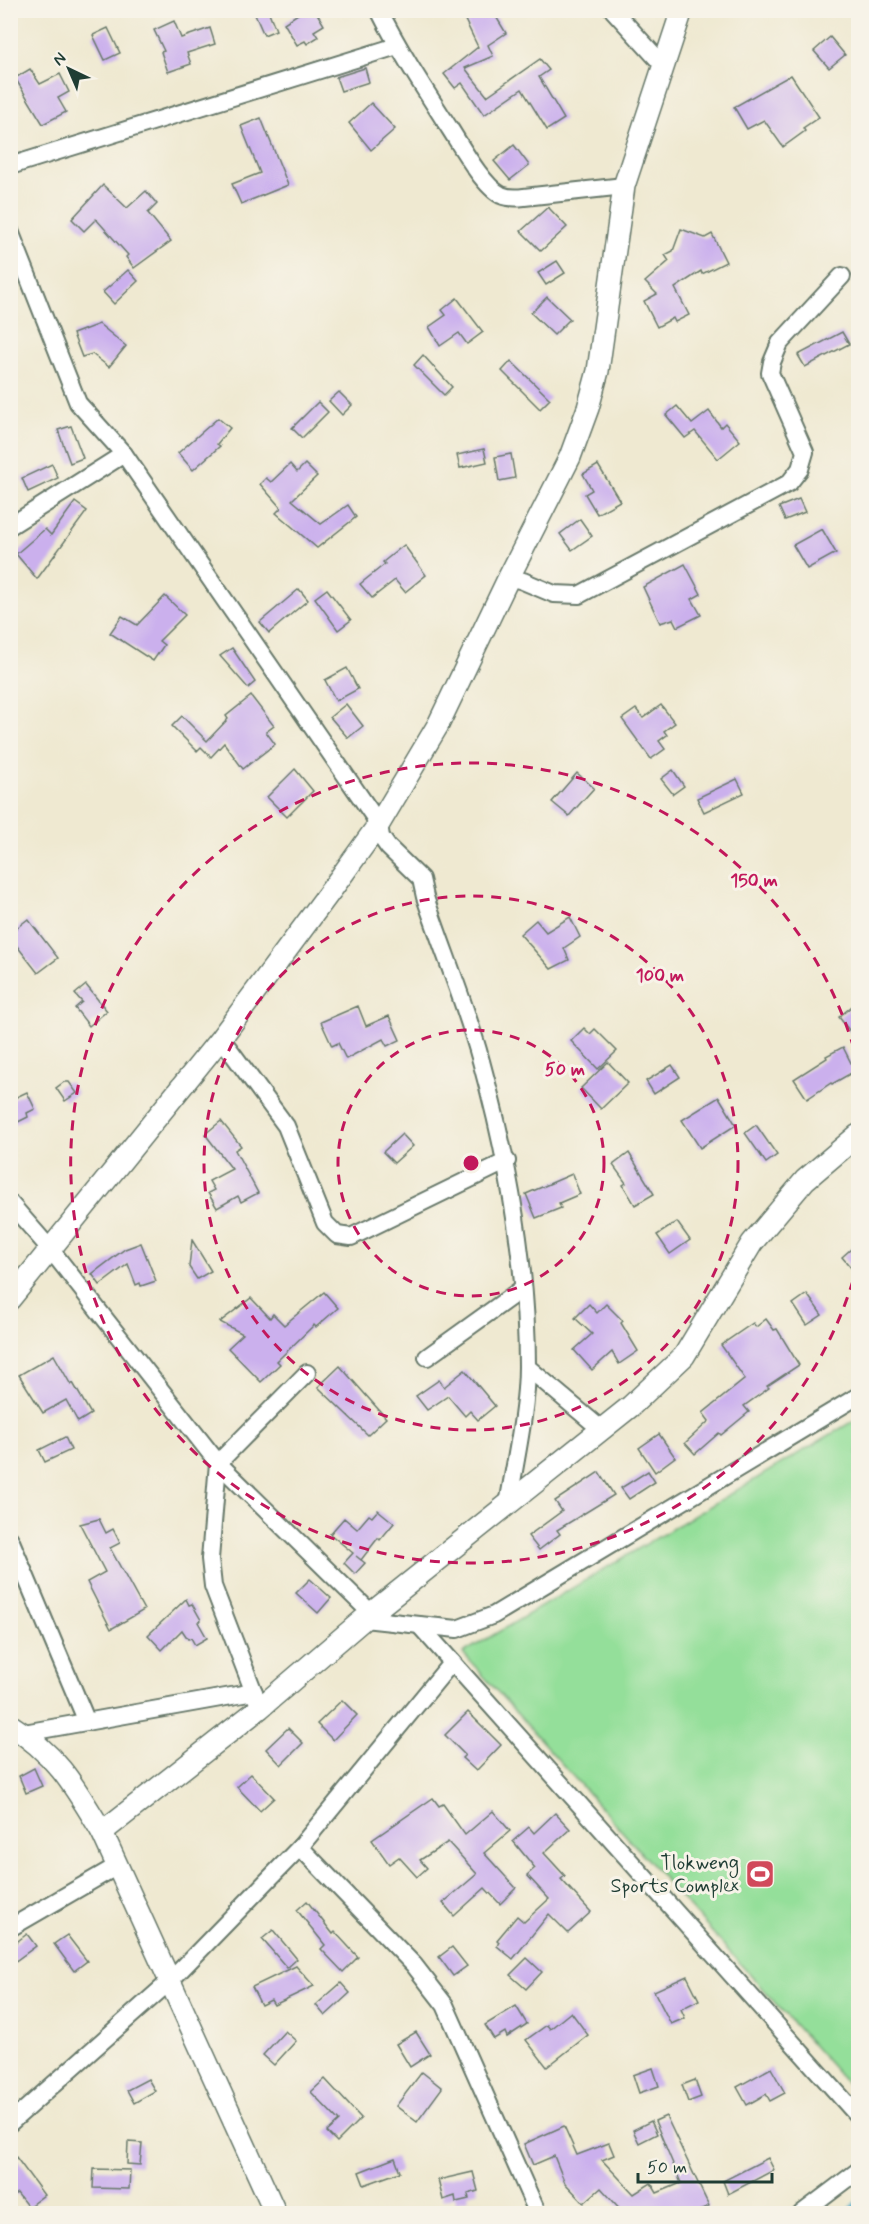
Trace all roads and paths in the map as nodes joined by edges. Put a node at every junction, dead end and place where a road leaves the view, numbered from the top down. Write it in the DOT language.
graph roads {
  1 [pos="379,10"];
  2 [pos="613,10"];
  3 [pos="682,10"];
  4 [pos="397,46"];
  5 [pos="663,65"];
  6 [pos="10,166"];
  7 [pos="624,186"];
  8 [pos="10,231"];
  9 [pos="842,276"];
  10 [pos="124,454"];
  11 [pos="10,526"];
  12 [pos="516,579"];
  13 [pos="379,824"];
  14 [pos="221,1038"];
  15 [pos="858,1135"];
  16 [pos="507,1161"];
  17 [pos="10,1203"];
  18 [pos="51,1250"];
  19 [pos="524,1288"];
  20 [pos="10,1299"];
  21 [pos="427,1357"];
  22 [pos="527,1367"];
  23 [pos="306,1373"];
  24 [pos="858,1396"];
  25 [pos="602,1430"];
  26 [pos="218,1462"];
  27 [pos="508,1505"];
  28 [pos="10,1539"];
  29 [pos="368,1616"];
  30 [pos="419,1625"];
  31 [pos="452,1662"];
  32 [pos="257,1700"];
  33 [pos="87,1722"];
  34 [pos="17,1729"];
  35 [pos="102,1832"];
  36 [pos="300,1847"];
  37 [pos="117,1866"];
  38 [pos="10,1928"];
  39 [pos="169,1982"];
  40 [pos="858,2116"];
  41 [pos="10,2123"];
  42 [pos="858,2171"];
  43 [pos="276,2214"];
  44 [pos="538,2214"];
  45 [pos="801,2214"];
  1 -- 4 [label="street"];
  2 -- 5 [label="street"];
  3 -- 5 [label="street"];
  4 -- 6 [label="street"];
  4 -- 7 [label="street"];
  5 -- 7 [label="street"];
  7 -- 12 [label="street"];
  8 -- 10 [label="street"];
  9 -- 12 [label="street"];
  10 -- 11 [label="street"];
  10 -- 13 [label="street"];
  12 -- 13 [label="street"];
  13 -- 14 [label="street"];
  13 -- 16 [label="street"];
  14 -- 16 [label="street"];
  14 -- 18 [label="street"];
  15 -- 25 [label="street"];
  16 -- 19 [label="street"];
  17 -- 18 [label="street"];
  18 -- 20 [label="street"];
  18 -- 26 [label="street"];
  19 -- 21 [label="street"];
  19 -- 22 [label="street"];
  22 -- 25 [label="street"];
  22 -- 27 [label="street"];
  23 -- 26 [label="street"];
  24 -- 30 [label="street"];
  25 -- 27 [label="street"];
  26 -- 29 [label="street"];
  26 -- 32 [label="street"];
  27 -- 29 [label="street"];
  28 -- 33 [label="street"];
  29 -- 30 [label="street"];
  29 -- 32 [label="street"];
  30 -- 31 [label="street"];
  31 -- 36 [label="street"];
  31 -- 40 [label="street"];
  32 -- 33 [label="street"];
  32 -- 35 [label="street"];
  33 -- 34 [label="street"];
  34 -- 35 [label="street"];
  35 -- 37 [label="street"];
  36 -- 39 [label="street"];
  36 -- 44 [label="street"];
  37 -- 38 [label="street"];
  37 -- 39 [label="street"];
  39 -- 41 [label="street"];
  39 -- 43 [label="street"];
  42 -- 45 [label="street"];
}
